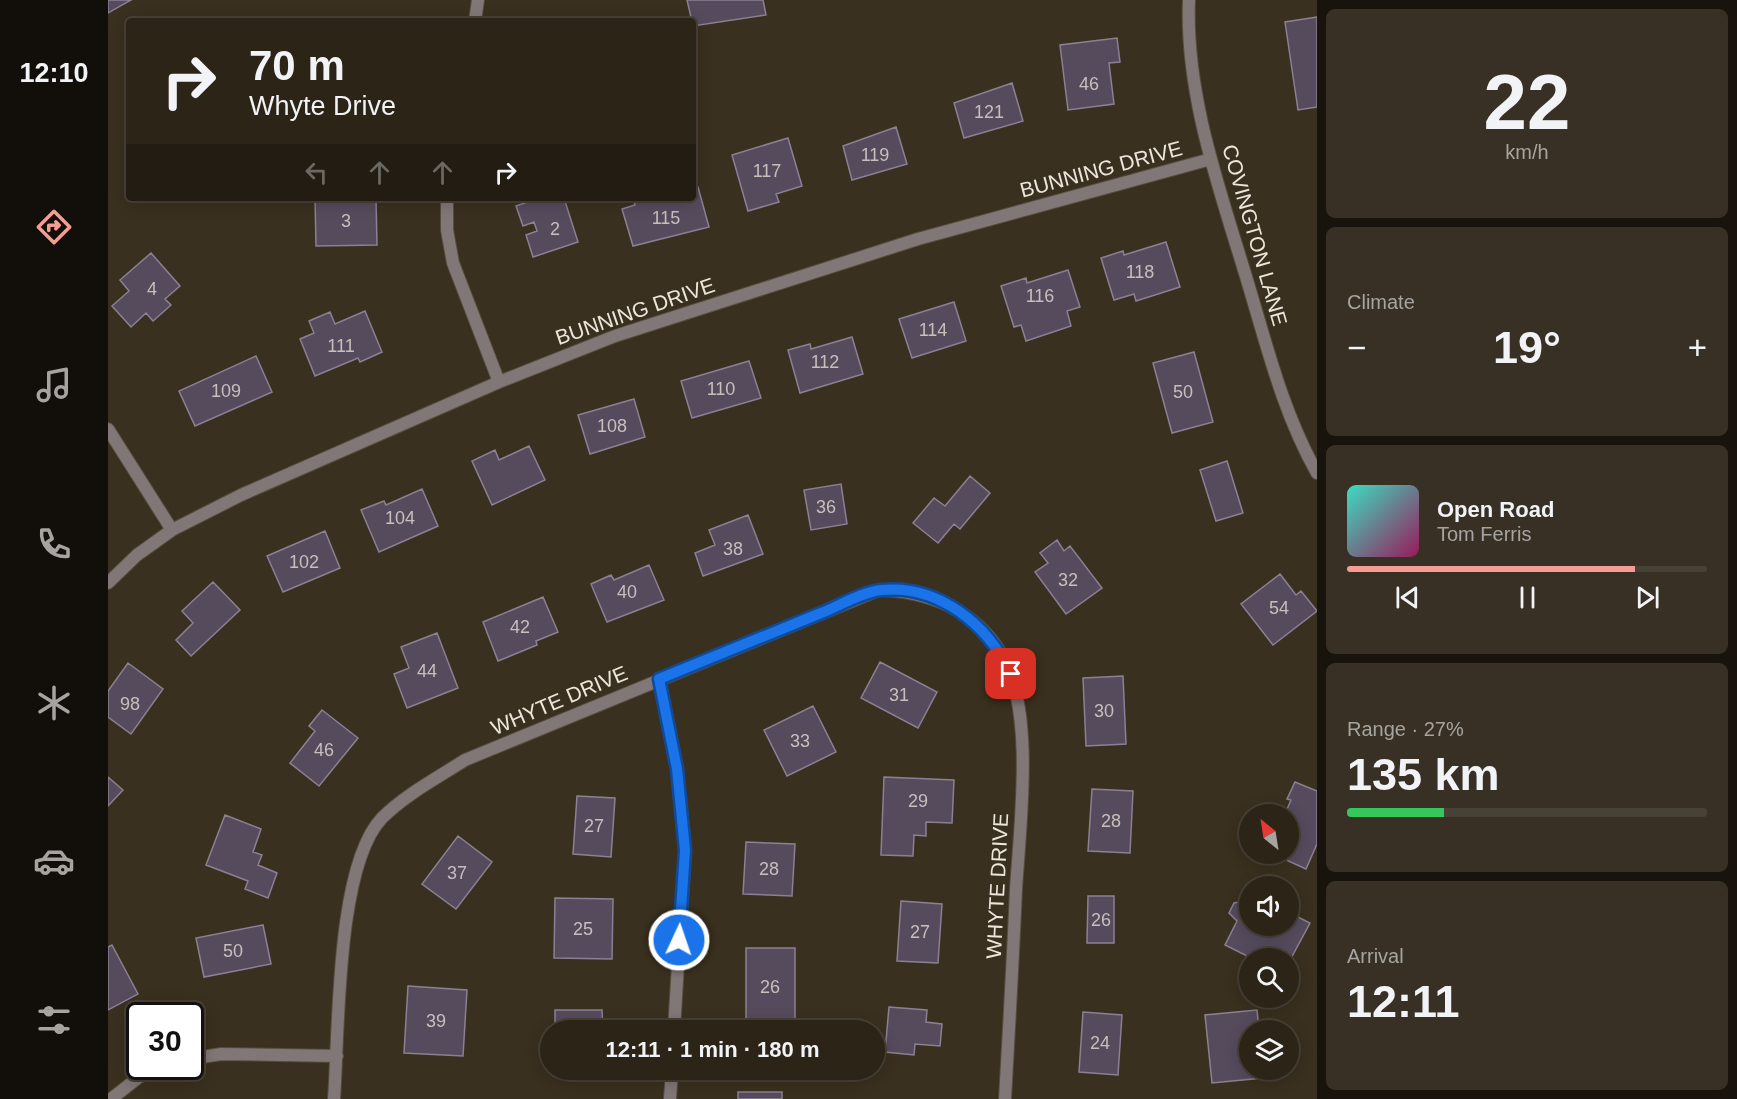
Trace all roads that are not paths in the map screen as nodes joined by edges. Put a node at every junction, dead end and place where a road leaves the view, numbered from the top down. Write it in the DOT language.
graph roads {
  1 [pos="478,0"];
  2 [pos="1189,0"];
  3 [pos="475,18"];
  4 [pos="1211,159"];
  5 [pos="447,201"];
  6 [pos="499,382"];
  7 [pos="108,429"];
  8 [pos="1317,473"];
  9 [pos="172,530"];
  10 [pos="108,583"];
  11 [pos="659,679"];
  12 [pos="675,1020"];
  13 [pos="337,1056"];
  14 [pos="204,1057"];
  15 [pos="135,1080"];
  16 [pos="671,1080"];
  17 [pos="111,1099"];
  18 [pos="334,1099"];
  19 [pos="670,1099"];
  20 [pos="1005,1099"];
  1 -- 3 [label="street"];
  2 -- 4 [label="street, COVINGTON LANE"];
  4 -- 6 [label="street, BUNNING DRIVE"];
  4 -- 8 [label="street, COVINGTON LANE"];
  5 -- 6 [label="street"];
  6 -- 9 [label="street, BUNNING DRIVE"];
  7 -- 9 [label="street"];
  9 -- 10 [label="street, BUNNING DRIVE"];
  11 -- 12 [label="street"];
  11 -- 13 [label="street, WHYTE DRIVE"];
  11 -- 20 [label="street, WHYTE DRIVE"];
  13 -- 14 [label="street"];
  13 -- 18 [label="street, WHYTE DRIVE"];
  15 -- 17 [label="street"];
  16 -- 19 [label="street"];
}
